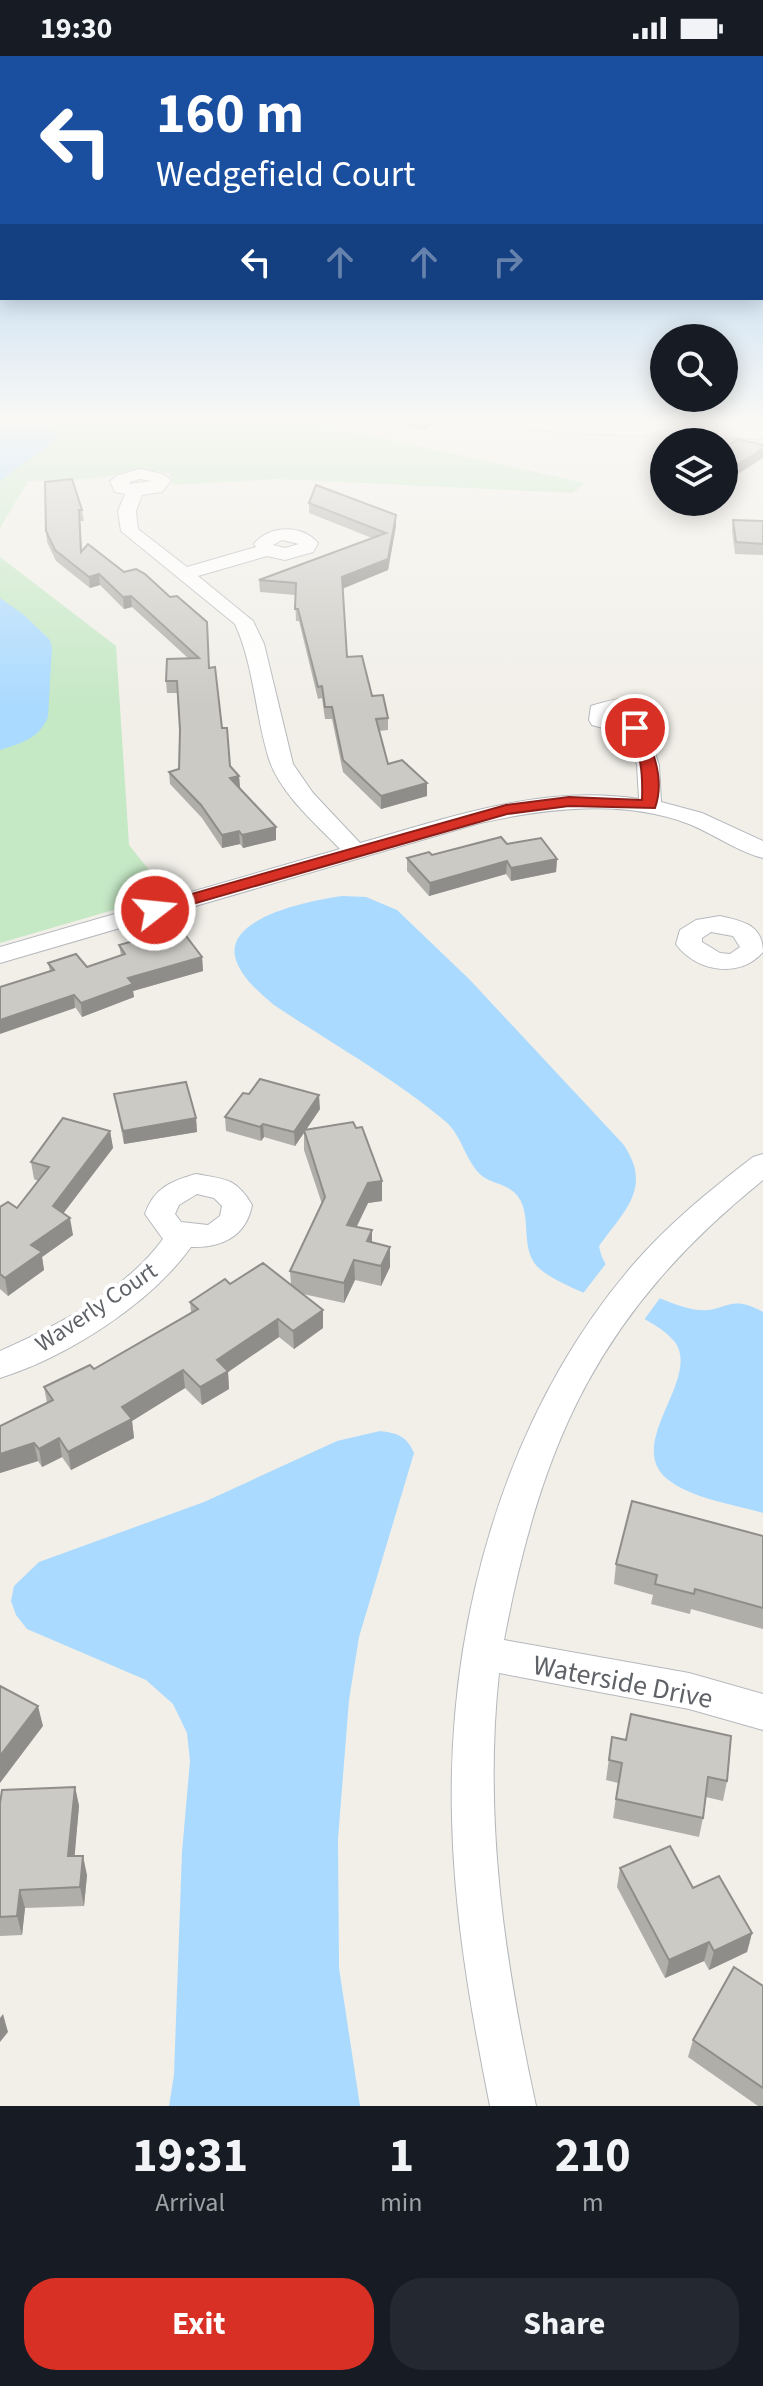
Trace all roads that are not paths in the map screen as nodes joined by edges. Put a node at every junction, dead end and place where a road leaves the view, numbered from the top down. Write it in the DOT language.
graph roads {
  1 [pos="127,515"];
  2 [pos="267,550"];
  3 [pos="183,574"];
  4 [pos="635,728"];
  5 [pos="650,805"];
  6 [pos="763,851"];
  7 [pos="356,852"];
  8 [pos="0,955"];
  9 [pos="763,1164"];
  10 [pos="182,1236"];
  11 [pos="0,1365"];
  12 [pos="483,1653"];
  13 [pos="763,1712"];
  14 [pos="513,2106"];
  1 -- 3 [label="street"];
  2 -- 3 [label="street"];
  3 -- 7 [label="street"];
  4 -- 5 [label="street"];
  5 -- 6 [label="street"];
  5 -- 7 [label="street"];
  7 -- 8 [label="street"];
  9 -- 12 [label="street"];
  10 -- 11 [label="street, Waverly Court"];
  12 -- 13 [label="street, Waterside Drive"];
  12 -- 14 [label="street"];
}
